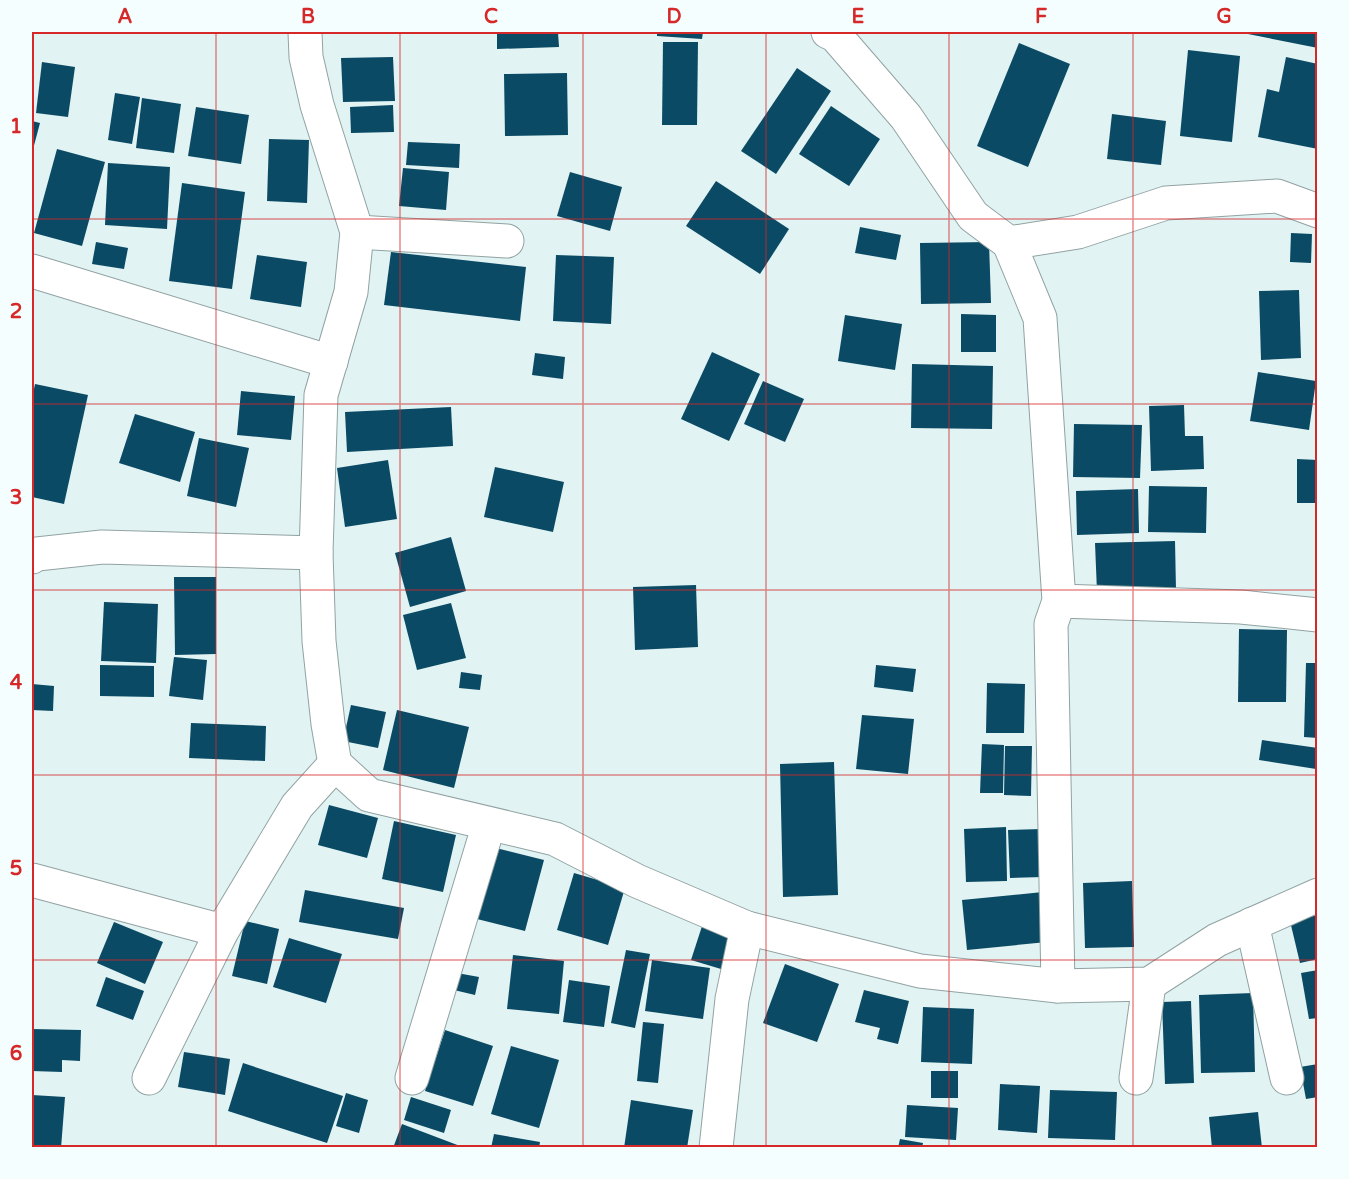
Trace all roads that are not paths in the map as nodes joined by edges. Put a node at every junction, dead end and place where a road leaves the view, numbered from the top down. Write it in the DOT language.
graph roads {
  1 [pos="305,32"];
  2 [pos="828,32"];
  3 [pos="1317,211"];
  4 [pos="357,232"];
  5 [pos="507,241"];
  6 [pos="1009,243"];
  7 [pos="32,271"];
  8 [pos="331,363"];
  9 [pos="316,553"];
  10 [pos="32,556"];
  11 [pos="1059,601"];
  12 [pos="1317,615"];
  13 [pos="335,764"];
  14 [pos="489,824"];
  15 [pos="32,880"];
  16 [pos="1317,895"];
  17 [pos="1252,924"];
  18 [pos="747,928"];
  19 [pos="222,931"];
  20 [pos="1149,984"];
  21 [pos="1058,986"];
  22 [pos="149,1078"];
  23 [pos="412,1078"];
  24 [pos="1136,1078"];
  25 [pos="1287,1078"];
  26 [pos="716,1148"];
  1 -- 4 [label="street"];
  2 -- 6 [label="street"];
  3 -- 6 [label="street"];
  4 -- 5 [label="street"];
  4 -- 8 [label="street"];
  6 -- 11 [label="street"];
  7 -- 8 [label="street"];
  8 -- 9 [label="street"];
  9 -- 10 [label="street"];
  9 -- 13 [label="street"];
  11 -- 12 [label="street"];
  11 -- 21 [label="street"];
  13 -- 14 [label="street"];
  13 -- 19 [label="street"];
  14 -- 18 [label="street"];
  14 -- 23 [label="street"];
  15 -- 19 [label="street"];
  16 -- 17 [label="street"];
  17 -- 20 [label="street"];
  17 -- 25 [label="street"];
  18 -- 21 [label="street"];
  18 -- 26 [label="street"];
  19 -- 22 [label="street"];
  20 -- 21 [label="street"];
  20 -- 24 [label="street"];
}
